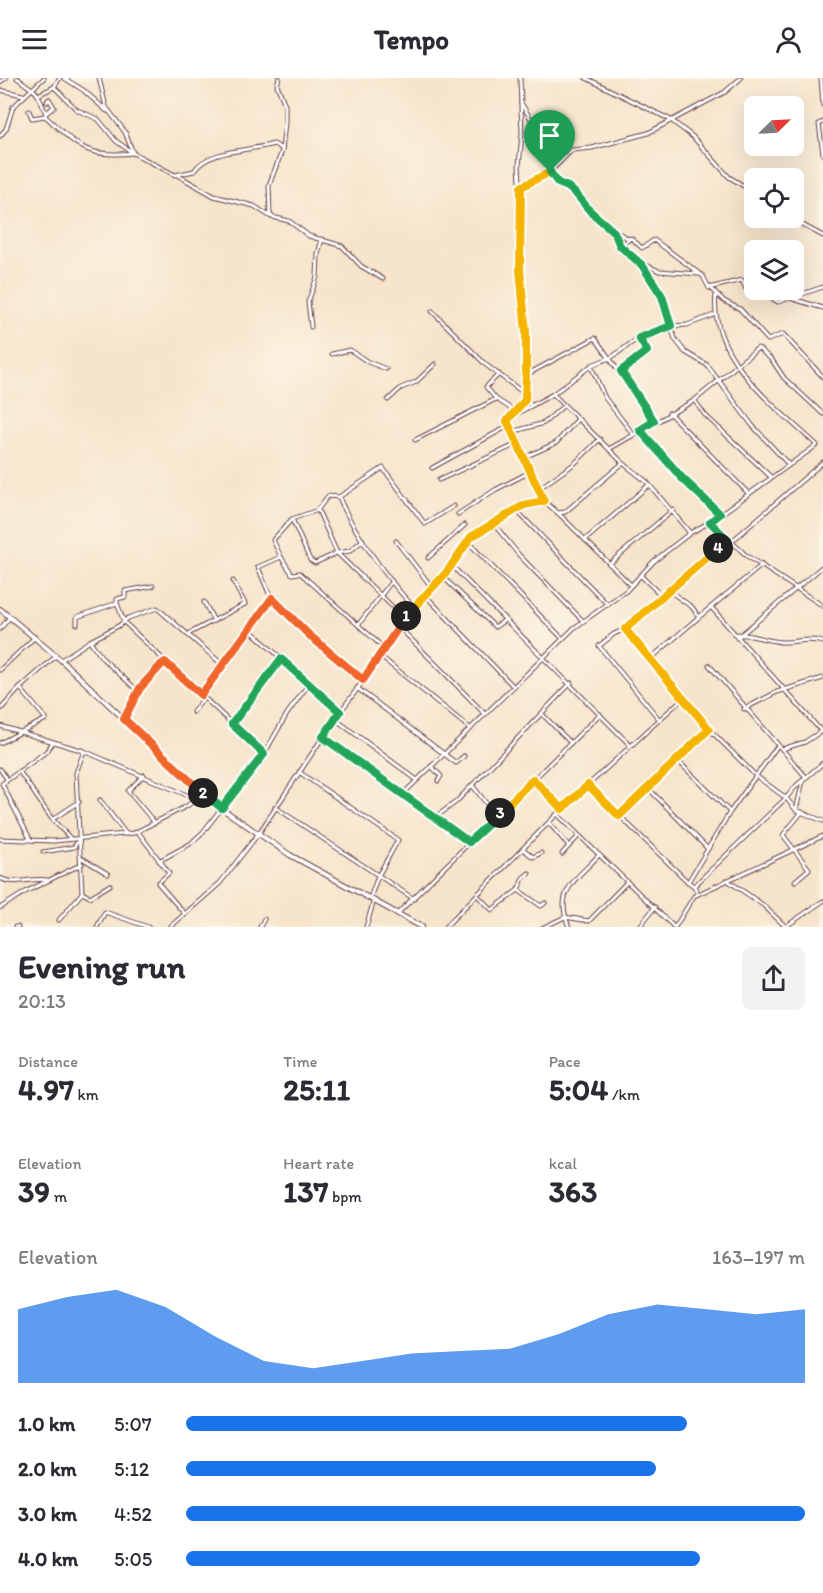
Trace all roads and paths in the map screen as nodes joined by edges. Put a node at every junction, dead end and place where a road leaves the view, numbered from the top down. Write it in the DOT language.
graph roads {
  1 [pos="6,78"];
  2 [pos="16,78"];
  3 [pos="44,78"];
  4 [pos="62,78"];
  5 [pos="99,78"];
  6 [pos="279,78"];
  7 [pos="520,78"];
  8 [pos="586,78"];
  9 [pos="741,78"];
  10 [pos="821,78"];
  11 [pos="0,82"];
  12 [pos="54,87"];
  13 [pos="32,89"];
  14 [pos="0,90"];
  15 [pos="23,95"];
  16 [pos="38,95"];
  17 [pos="520,101"];
  18 [pos="47,102"];
  19 [pos="823,105"];
  20 [pos="29,111"];
  21 [pos="108,111"];
  22 [pos="46,115"];
  23 [pos="671,120"];
  24 [pos="823,122"];
  25 [pos="0,136"];
  26 [pos="282,149"];
  27 [pos="133,153"];
  28 [pos="823,154"];
  29 [pos="558,163"];
  30 [pos="550,172"];
  31 [pos="179,176"];
  32 [pos="744,186"];
  33 [pos="521,187"];
  34 [pos="272,217"];
  35 [pos="804,226"];
  36 [pos="612,230"];
  37 [pos="823,236"];
  38 [pos="322,239"];
  39 [pos="629,239"];
  40 [pos="620,246"];
  41 [pos="642,265"];
  42 [pos="703,276"];
  43 [pos="383,279"];
  44 [pos="744,284"];
  45 [pos="823,287"];
  46 [pos="710,288"];
  47 [pos="804,294"];
  48 [pos="716,295"];
  49 [pos="795,300"];
  50 [pos="823,308"];
  51 [pos="432,311"];
  52 [pos="714,315"];
  53 [pos="671,326"];
  54 [pos="311,327"];
  55 [pos="639,338"];
  56 [pos="332,354"];
  57 [pos="610,357"];
  58 [pos="435,364"];
  59 [pos="591,366"];
  60 [pos="739,367"];
  61 [pos="386,369"];
  62 [pos="621,371"];
  63 [pos="500,374"];
  64 [pos="526,375"];
  65 [pos="823,376"];
  66 [pos="719,382"];
  67 [pos="525,394"];
  68 [pos="553,394"];
  69 [pos="496,399"];
  70 [pos="388,400"];
  71 [pos="693,400"];
  72 [pos="531,406"];
  73 [pos="563,406"];
  74 [pos="515,410"];
  75 [pos="669,413"];
  76 [pos="823,414"];
  77 [pos="578,420"];
  78 [pos="507,421"];
  79 [pos="654,421"];
  80 [pos="640,430"];
  81 [pos="512,432"];
  82 [pos="633,434"];
  83 [pos="600,438"];
  84 [pos="416,440"];
  85 [pos="517,444"];
  86 [pos="609,449"];
  87 [pos="524,458"];
  88 [pos="823,462"];
  89 [pos="623,463"];
  90 [pos="788,464"];
  91 [pos="432,468"];
  92 [pos="530,472"];
  93 [pos="771,477"];
  94 [pos="439,480"];
  95 [pos="650,484"];
  96 [pos="538,489"];
  97 [pos="749,494"];
  98 [pos="339,497"];
  99 [pos="544,501"];
  100 [pos="454,506"];
  101 [pos="318,510"];
  102 [pos="516,510"];
  103 [pos="673,510"];
  104 [pos="558,513"];
  105 [pos="458,514"];
  106 [pos="720,514"];
  107 [pos="292,519"];
  108 [pos="710,522"];
  109 [pos="494,523"];
  110 [pos="465,525"];
  111 [pos="690,533"];
  112 [pos="363,540"];
  113 [pos="585,540"];
  114 [pos="396,541"];
  115 [pos="729,541"];
  116 [pos="468,542"];
  117 [pos="337,553"];
  118 [pos="281,557"];
  119 [pos="428,558"];
  120 [pos="609,564"];
  121 [pos="451,565"];
  122 [pos="762,565"];
  123 [pos="823,566"];
  124 [pos="640,574"];
  125 [pos="442,576"];
  126 [pos="233,581"];
  127 [pos="392,581"];
  128 [pos="631,585"];
  129 [pos="153,586"];
  130 [pos="431,586"];
  131 [pos="796,587"];
  132 [pos="668,590"];
  133 [pos="424,594"];
  134 [pos="379,596"];
  135 [pos="662,596"];
  136 [pos="272,598"];
  137 [pos="204,602"];
  138 [pos="117,603"];
  139 [pos="608,605"];
  140 [pos="414,606"];
  141 [pos="823,606"];
  142 [pos="711,607"];
  143 [pos="0,609"];
  144 [pos="10,617"];
  145 [pos="699,617"];
  146 [pos="404,618"];
  147 [pos="505,620"];
  148 [pos="214,621"];
  149 [pos="583,621"];
  150 [pos="124,622"];
  151 [pos="77,624"];
  152 [pos="358,626"];
  153 [pos="398,626"];
  154 [pos="0,629"];
  155 [pos="249,629"];
  156 [pos="625,629"];
  157 [pos="190,633"];
  158 [pos="734,634"];
  159 [pos="742,634"];
  160 [pos="35,637"];
  161 [pos="737,638"];
  162 [pos="563,639"];
  163 [pos="90,640"];
  164 [pos="823,642"];
  165 [pos="385,649"];
  166 [pos="56,656"];
  167 [pos="381,657"];
  168 [pos="543,657"];
  169 [pos="281,659"];
  170 [pos="61,660"];
  171 [pos="650,660"];
  172 [pos="165,662"];
  173 [pos="223,665"];
  174 [pos="709,665"];
  175 [pos="0,670"];
  176 [pos="823,678"];
  177 [pos="363,680"];
  178 [pos="571,683"];
  179 [pos="308,685"];
  180 [pos="512,685"];
  181 [pos="20,688"];
  182 [pos="357,688"];
  183 [pos="784,690"];
  184 [pos="138,692"];
  185 [pos="203,696"];
  186 [pos="682,699"];
  187 [pos="744,709"];
  188 [pos="0,710"];
  189 [pos="193,711"];
  190 [pos="340,712"];
  191 [pos="485,714"];
  192 [pos="542,714"];
  193 [pos="600,714"];
  194 [pos="124,719"];
  195 [pos="335,719"];
  196 [pos="659,720"];
  197 [pos="232,724"];
  198 [pos="0,726"];
  199 [pos="471,729"];
  200 [pos="709,729"];
  201 [pos="822,731"];
  202 [pos="21,732"];
  203 [pos="323,737"];
  204 [pos="53,742"];
  205 [pos="571,742"];
  206 [pos="0,743"];
  207 [pos="630,745"];
  208 [pos="778,745"];
  209 [pos="782,749"];
  210 [pos="84,751"];
  211 [pos="445,753"];
  212 [pos="264,754"];
  213 [pos="464,756"];
  214 [pos="677,760"];
  215 [pos="823,763"];
  216 [pos="431,766"];
  217 [pos="0,769"];
  218 [pos="19,771"];
  219 [pos="299,772"];
  220 [pos="144,775"];
  221 [pos="756,776"];
  222 [pos="805,778"];
  223 [pos="7,779"];
  224 [pos="533,779"];
  225 [pos="417,780"];
  226 [pos="438,781"];
  227 [pos="472,785"];
  228 [pos="588,785"];
  229 [pos="648,788"];
  230 [pos="404,793"];
  231 [pos="786,798"];
  232 [pos="196,799"];
  233 [pos="100,801"];
  234 [pos="79,802"];
  235 [pos="213,802"];
  236 [pos="275,807"];
  237 [pos="222,808"];
  238 [pos="562,809"];
  239 [pos="796,810"];
  240 [pos="730,812"];
  241 [pos="802,812"];
  242 [pos="558,815"];
  243 [pos="437,816"];
  244 [pos="497,816"];
  245 [pos="619,816"];
  246 [pos="52,819"];
  247 [pos="823,821"];
  248 [pos="155,823"];
  249 [pos="549,823"];
  250 [pos="138,832"];
  251 [pos="259,833"];
  252 [pos="126,834"];
  253 [pos="823,836"];
  254 [pos="579,837"];
  255 [pos="0,838"];
  256 [pos="30,839"];
  257 [pos="72,840"];
  258 [pos="79,840"];
  259 [pos="469,842"];
  260 [pos="569,846"];
  261 [pos="793,848"];
  262 [pos="523,849"];
  263 [pos="708,849"];
  264 [pos="43,852"];
  265 [pos="541,853"];
  266 [pos="562,854"];
  267 [pos="598,856"];
  268 [pos="80,857"];
  269 [pos="159,861"];
  270 [pos="82,864"];
  271 [pos="529,873"];
  272 [pos="108,874"];
  273 [pos="378,876"];
  274 [pos="1,880"];
  275 [pos="49,880"];
  276 [pos="727,880"];
  277 [pos="795,881"];
  278 [pos="627,882"];
  279 [pos="688,882"];
  280 [pos="110,885"];
  281 [pos="694,886"];
  282 [pos="518,890"];
  283 [pos="82,894"];
  284 [pos="698,894"];
  285 [pos="477,896"];
  286 [pos="372,899"];
  287 [pos="414,899"];
  288 [pos="823,901"];
  289 [pos="544,903"];
  290 [pos="823,906"];
  291 [pos="655,907"];
  292 [pos="0,908"];
  293 [pos="184,913"];
  294 [pos="397,914"];
  295 [pos="565,917"];
  296 [pos="264,919"];
  297 [pos="59,920"];
  298 [pos="140,926"];
  299 [pos="97,927"];
  300 [pos="148,927"];
  301 [pos="170,927"];
  302 [pos="260,927"];
  303 [pos="366,927"];
  304 [pos="422,927"];
  305 [pos="446,927"];
  306 [pos="544,927"];
  307 [pos="569,927"];
  308 [pos="639,927"];
  309 [pos="675,927"];
  310 [pos="785,927"];
  1 -- 11 [label="street"];
  2 -- 13 [label="street"];
  3 -- 13 [label="street"];
  4 -- 12 [label="street"];
  4 -- 21 [label="street"];
  5 -- 21 [label="street"];
  6 -- 26 [label="street"];
  7 -- 17 [label="street"];
  8 -- 23 [label="street"];
  9 -- 23 [label="street"];
  10 -- 19 [label="street"];
  12 -- 16 [label="street"];
  12 -- 27 [label="street"];
  13 -- 15 [label="street"];
  13 -- 16 [label="street"];
  14 -- 15 [label="street"];
  15 -- 25 [label="street"];
  16 -- 22 [label="street"];
  17 -- 29 [label="street"];
  17 -- 33 [label="street"];
  18 -- 22 [label="street"];
  20 -- 22 [label="street"];
  21 -- 27 [label="street"];
  22 -- 27 [label="street"];
  23 -- 29 [label="street"];
  23 -- 32 [label="street"];
  24 -- 28 [label="street"];
  26 -- 31 [label="street"];
  26 -- 34 [label="street"];
  27 -- 31 [label="street"];
  29 -- 30 [label="street"];
  30 -- 33 [label="street"];
  30 -- 36 [label="street"];
  31 -- 34 [label="street"];
  33 -- 64 [label="street"];
  34 -- 38 [label="street"];
  35 -- 37 [label="street"];
  36 -- 39 [label="street"];
  36 -- 40 [label="street"];
  38 -- 43 [label="street"];
  38 -- 54 [label="street"];
  39 -- 40 [label="street"];
  39 -- 42 [label="street"];
  40 -- 41 [label="street"];
  41 -- 42 [label="street"];
  41 -- 53 [label="street"];
  42 -- 46 [label="street"];
  44 -- 46 [label="street"];
  45 -- 47 [label="street"];
  46 -- 48 [label="street"];
  48 -- 52 [label="street"];
  48 -- 65 [label="street"];
  49 -- 50 [label="street"];
  51 -- 63 [label="street"];
  52 -- 53 [label="street"];
  52 -- 60 [label="street"];
  53 -- 55 [label="street"];
  53 -- 66 [label="street"];
  55 -- 57 [label="street"];
  55 -- 62 [label="street"];
  56 -- 61 [label="street"];
  57 -- 59 [label="street"];
  57 -- 62 [label="street"];
  57 -- 64 [label="street"];
  58 -- 70 [label="street"];
  59 -- 68 [label="street"];
  59 -- 82 [label="street"];
  60 -- 66 [label="street"];
  60 -- 76 [label="street"];
  60 -- 90 [label="street"];
  62 -- 79 [label="street"];
  63 -- 67 [label="street"];
  63 -- 69 [label="street"];
  64 -- 67 [label="street"];
  66 -- 71 [label="street"];
  66 -- 90 [label="street"];
  67 -- 72 [label="street"];
  67 -- 74 [label="street"];
  68 -- 72 [label="street"];
  68 -- 73 [label="street"];
  69 -- 74 [label="street"];
  69 -- 84 [label="street"];
  71 -- 75 [label="street"];
  71 -- 93 [label="street"];
  72 -- 74 [label="street"];
  73 -- 77 [label="street"];
  73 -- 81 [label="street"];
  74 -- 78 [label="street"];
  75 -- 79 [label="street"];
  75 -- 97 [label="street"];
  77 -- 83 [label="street"];
  77 -- 87 [label="street"];
  78 -- 81 [label="street"];
  78 -- 91 [label="street"];
  79 -- 80 [label="street"];
  80 -- 82 [label="street"];
  80 -- 106 [label="street"];
  81 -- 85 [label="street"];
  82 -- 86 [label="street"];
  83 -- 86 [label="street"];
  83 -- 96 [label="street"];
  85 -- 87 [label="street"];
  85 -- 94 [label="street"];
  86 -- 89 [label="street"];
  87 -- 92 [label="street"];
  88 -- 115 [label="street"];
  89 -- 95 [label="street"];
  89 -- 104 [label="street"];
  90 -- 93 [label="street"];
  92 -- 96 [label="street"];
  92 -- 105 [label="street"];
  93 -- 97 [label="street"];
  95 -- 103 [label="street"];
  95 -- 113 [label="street"];
  96 -- 99 [label="street"];
  97 -- 106 [label="street"];
  98 -- 100 [label="street"];
  98 -- 101 [label="street"];
  98 -- 112 [label="street"];
  99 -- 102 [label="street"];
  99 -- 104 [label="street"];
  101 -- 107 [label="street"];
  101 -- 117 [label="street"];
  102 -- 109 [label="street"];
  102 -- 139 [label="street"];
  103 -- 111 [label="street"];
  103 -- 120 [label="street"];
  104 -- 113 [label="street"];
  106 -- 108 [label="street"];
  107 -- 117 [label="street"];
  107 -- 118 [label="street"];
  108 -- 111 [label="street"];
  108 -- 115 [label="street"];
  109 -- 116 [label="street"];
  109 -- 149 [label="street"];
  110 -- 119 [label="street"];
  111 -- 124 [label="street"];
  112 -- 117 [label="street"];
  112 -- 127 [label="street"];
  113 -- 120 [label="street"];
  114 -- 130 [label="street"];
  115 -- 122 [label="street"];
  115 -- 132 [label="street"];
  116 -- 121 [label="street"];
  116 -- 162 [label="street"];
  117 -- 134 [label="street"];
  118 -- 136 [label="street"];
  118 -- 152 [label="street"];
  120 -- 128 [label="street"];
  121 -- 125 [label="street"];
  121 -- 147 [label="street"];
  122 -- 131 [label="street"];
  122 -- 142 [label="street"];
  123 -- 131 [label="street"];
  124 -- 128 [label="street"];
  124 -- 135 [label="street"];
  125 -- 130 [label="street"];
  125 -- 147 [label="street"];
  126 -- 148 [label="street"];
  127 -- 134 [label="street"];
  127 -- 140 [label="street"];
  128 -- 139 [label="street"];
  129 -- 138 [label="street"];
  130 -- 133 [label="street"];
  131 -- 141 [label="street"];
  131 -- 159 [label="street"];
  132 -- 135 [label="street"];
  132 -- 145 [label="street"];
  133 -- 140 [label="street"];
  133 -- 180 [label="street"];
  134 -- 146 [label="street"];
  134 -- 152 [label="street"];
  135 -- 156 [label="street"];
  136 -- 155 [label="street"];
  136 -- 177 [label="street"];
  137 -- 148 [label="street"];
  138 -- 150 [label="street"];
  138 -- 151 [label="street"];
  139 -- 149 [label="street"];
  140 -- 146 [label="street"];
  142 -- 145 [label="street"];
  142 -- 158 [label="street"];
  143 -- 144 [label="street"];
  144 -- 154 [label="street"];
  144 -- 160 [label="street"];
  145 -- 171 [label="street"];
  146 -- 153 [label="street"];
  147 -- 168 [label="street"];
  148 -- 157 [label="street"];
  149 -- 162 [label="street"];
  150 -- 157 [label="street"];
  150 -- 163 [label="street"];
  150 -- 172 [label="street"];
  152 -- 165 [label="street"];
  153 -- 165 [label="street"];
  153 -- 191 [label="street"];
  155 -- 169 [label="street"];
  155 -- 173 [label="street"];
  156 -- 171 [label="street"];
  156 -- 196 [label="street"];
  157 -- 173 [label="street"];
  158 -- 159 [label="street"];
  158 -- 161 [label="street"];
  159 -- 161 [label="street"];
  159 -- 164 [label="street"];
  160 -- 166 [label="street"];
  160 -- 175 [label="street"];
  161 -- 183 [label="street"];
  162 -- 168 [label="street"];
  163 -- 170 [label="street"];
  163 -- 184 [label="street"];
  165 -- 167 [label="street"];
  166 -- 170 [label="street"];
  166 -- 181 [label="street"];
  167 -- 177 [label="street"];
  167 -- 199 [label="street"];
  168 -- 178 [label="street"];
  168 -- 180 [label="street"];
  169 -- 179 [label="street"];
  169 -- 197 [label="street"];
  170 -- 194 [label="street"];
  171 -- 186 [label="street"];
  172 -- 184 [label="street"];
  172 -- 185 [label="street"];
  173 -- 185 [label="street"];
  174 -- 187 [label="street"];
  176 -- 183 [label="street"];
  177 -- 182 [label="street"];
  178 -- 192 [label="street"];
  178 -- 193 [label="street"];
  179 -- 190 [label="street"];
  179 -- 212 [label="street"];
  180 -- 191 [label="street"];
  181 -- 188 [label="street"];
  181 -- 202 [label="street"];
  182 -- 190 [label="street"];
  182 -- 211 [label="street"];
  183 -- 187 [label="street"];
  183 -- 201 [label="street"];
  184 -- 194 [label="street"];
  185 -- 189 [label="street"];
  185 -- 197 [label="street"];
  186 -- 196 [label="street"];
  186 -- 200 [label="street"];
  187 -- 208 [label="street"];
  190 -- 195 [label="street"];
  191 -- 199 [label="street"];
  192 -- 205 [label="street"];
  192 -- 227 [label="street"];
  193 -- 205 [label="street"];
  193 -- 207 [label="street"];
  194 -- 235 [label="street"];
  195 -- 203 [label="street"];
  195 -- 225 [label="street"];
  196 -- 207 [label="street"];
  197 -- 212 [label="street"];
  198 -- 202 [label="street"];
  199 -- 211 [label="street"];
  200 -- 214 [label="street"];
  200 -- 221 [label="street"];
  201 -- 209 [label="street"];
  202 -- 204 [label="street"];
  202 -- 206 [label="street"];
  203 -- 219 [label="street"];
  203 -- 230 [label="street"];
  204 -- 210 [label="street"];
  204 -- 218 [label="street"];
  205 -- 224 [label="street"];
  207 -- 228 [label="street"];
  208 -- 209 [label="street"];
  208 -- 221 [label="street"];
  209 -- 222 [label="street"];
  210 -- 220 [label="street"];
  210 -- 234 [label="street"];
  211 -- 213 [label="street"];
  211 -- 216 [label="street"];
  212 -- 237 [label="street"];
  214 -- 229 [label="street"];
  214 -- 240 [label="street"];
  215 -- 222 [label="street"];
  216 -- 225 [label="street"];
  216 -- 226 [label="street"];
  217 -- 223 [label="street"];
  218 -- 223 [label="street"];
  218 -- 246 [label="street"];
  219 -- 236 [label="street"];
  219 -- 273 [label="street"];
  220 -- 232 [label="street"];
  220 -- 248 [label="street"];
  221 -- 231 [label="street"];
  221 -- 240 [label="street"];
  222 -- 231 [label="street"];
  222 -- 239 [label="street"];
  223 -- 256 [label="street"];
  224 -- 238 [label="street"];
  224 -- 244 [label="street"];
  225 -- 230 [label="street"];
  227 -- 243 [label="street"];
  227 -- 244 [label="street"];
  228 -- 238 [label="street"];
  228 -- 245 [label="street"];
  229 -- 245 [label="street"];
  229 -- 263 [label="street"];
  230 -- 243 [label="street"];
  231 -- 239 [label="street"];
  231 -- 281 [label="street"];
  232 -- 235 [label="street"];
  232 -- 248 [label="street"];
  233 -- 252 [label="street"];
  234 -- 246 [label="street"];
  234 -- 258 [label="street"];
  235 -- 237 [label="street"];
  236 -- 251 [label="street"];
  236 -- 273 [label="street"];
  237 -- 251 [label="street"];
  237 -- 269 [label="street"];
  238 -- 242 [label="street"];
  239 -- 241 [label="street"];
  240 -- 263 [label="street"];
  241 -- 247 [label="street"];
  241 -- 261 [label="street"];
  242 -- 249 [label="street"];
  242 -- 254 [label="street"];
  243 -- 259 [label="street"];
  244 -- 259 [label="street"];
  245 -- 279 [label="street"];
  246 -- 257 [label="street"];
  248 -- 250 [label="street"];
  249 -- 260 [label="street"];
  249 -- 262 [label="street"];
  250 -- 252 [label="street"];
  250 -- 269 [label="street"];
  251 -- 286 [label="street"];
  251 -- 293 [label="street"];
  252 -- 258 [label="street"];
  253 -- 261 [label="street"];
  254 -- 260 [label="street"];
  254 -- 267 [label="street"];
  255 -- 256 [label="street"];
  256 -- 257 [label="street"];
  257 -- 258 [label="street"];
  258 -- 264 [label="street"];
  258 -- 268 [label="street"];
  259 -- 287 [label="street"];
  260 -- 266 [label="street"];
  261 -- 276 [label="street"];
  261 -- 277 [label="street"];
  262 -- 265 [label="street"];
  262 -- 285 [label="street"];
  263 -- 279 [label="street"];
  267 -- 278 [label="street"];
  267 -- 295 [label="street"];
  268 -- 270 [label="street"];
  268 -- 272 [label="street"];
  269 -- 293 [label="street"];
  270 -- 275 [label="street"];
  270 -- 283 [label="street"];
  271 -- 282 [label="street"];
  273 -- 286 [label="street"];
  273 -- 287 [label="street"];
  274 -- 275 [label="street"];
  275 -- 292 [label="street"];
  276 -- 284 [label="street"];
  276 -- 310 [label="street"];
  278 -- 291 [label="street"];
  278 -- 295 [label="street"];
  279 -- 281 [label="street"];
  280 -- 283 [label="street"];
  281 -- 284 [label="street"];
  282 -- 285 [label="street"];
  282 -- 289 [label="street"];
  283 -- 297 [label="street"];
  284 -- 309 [label="street"];
  285 -- 305 [label="street"];
  286 -- 294 [label="street"];
  286 -- 303 [label="street"];
  287 -- 294 [label="street"];
  288 -- 290 [label="street"];
  288 -- 310 [label="street"];
  291 -- 308 [label="street"];
  291 -- 309 [label="street"];
  293 -- 301 [label="street"];
  294 -- 304 [label="street"];
  295 -- 306 [label="street"];
  295 -- 307 [label="street"];
  296 -- 302 [label="street"];
  298 -- 299 [label="street"];
  298 -- 300 [label="street"];
}
